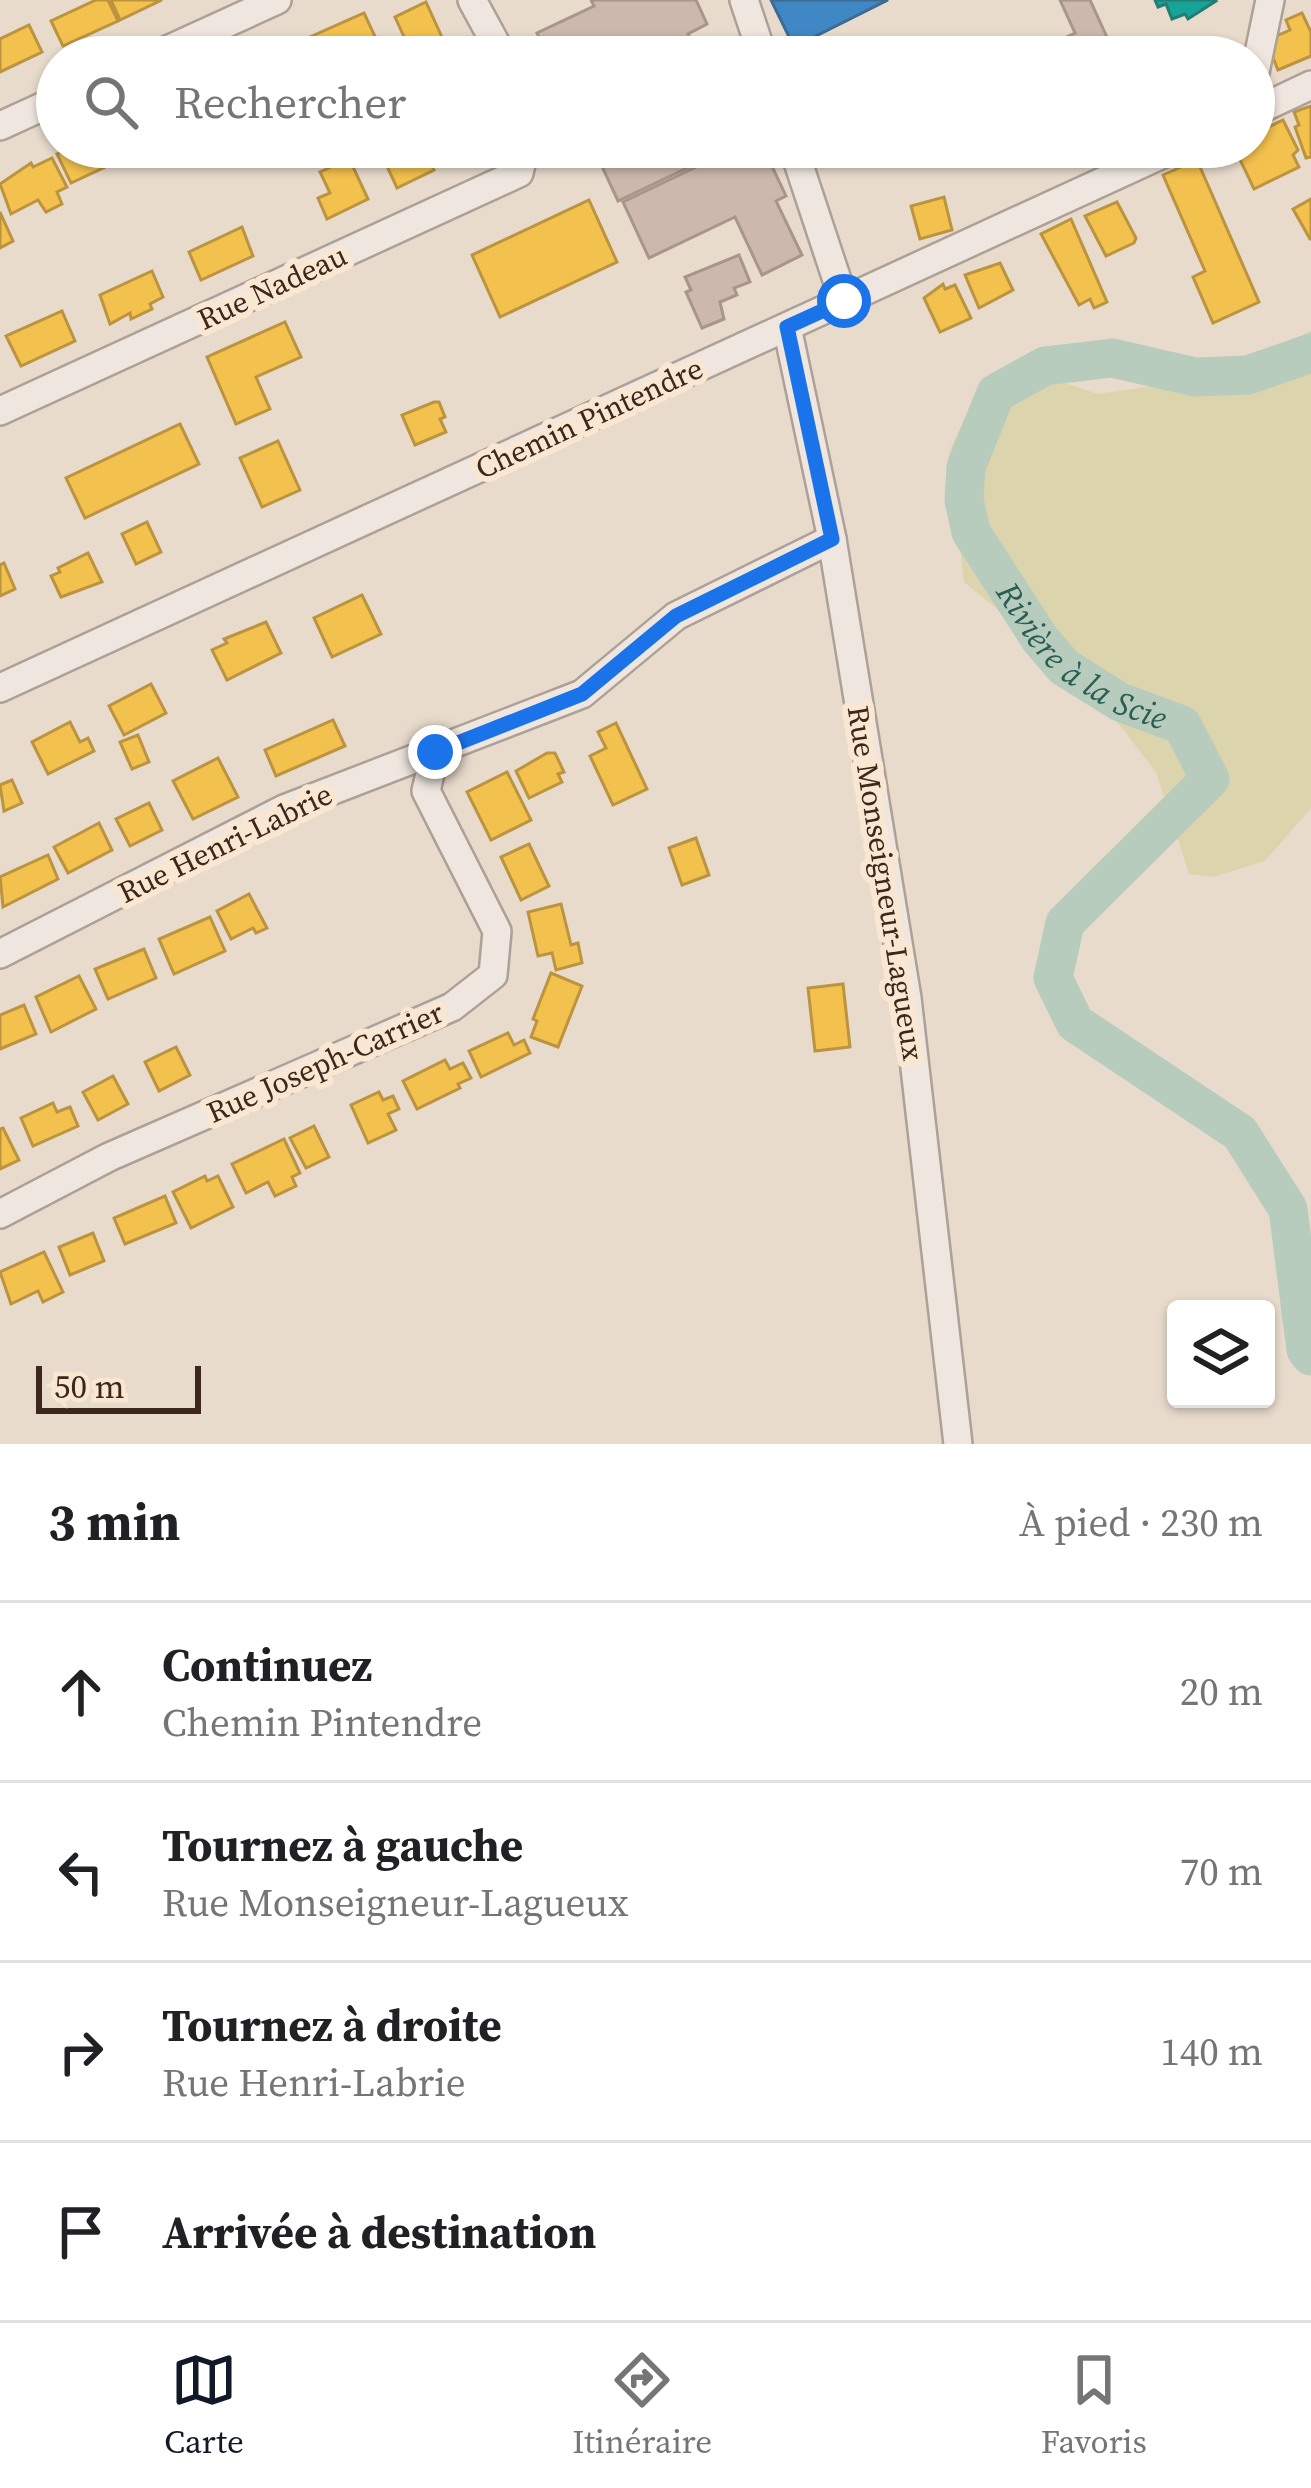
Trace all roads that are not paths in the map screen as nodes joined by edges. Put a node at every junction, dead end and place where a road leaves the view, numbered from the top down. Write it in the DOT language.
graph roads {
  1 [pos="277,0"];
  2 [pos="472,0"];
  3 [pos="745,0"];
  4 [pos="1270,0"];
  5 [pos="198,36"];
  6 [pos="492,36"];
  7 [pos="757,36"];
  8 [pos="1263,36"];
  9 [pos="1311,85"];
  10 [pos="1275,102"];
  11 [pos="36,110"];
  12 [pos="0,126"];
  13 [pos="520,168"];
  14 [pos="800,168"];
  15 [pos="1132,168"];
  16 [pos="844,301"];
  17 [pos="787,327"];
  18 [pos="0,411"];
  19 [pos="832,539"];
  20 [pos="0,688"];
  21 [pos="435,752"];
  22 [pos="0,954"];
  23 [pos="0,1214"];
  24 [pos="958,1444"];
  1 -- 5 [label="street"];
  2 -- 6 [label="street"];
  3 -- 7 [label="street"];
  4 -- 8 [label="street"];
  9 -- 10 [label="street"];
  11 -- 12 [label="street"];
  13 -- 18 [label="street, Rue Nadeau"];
  14 -- 16 [label="street"];
  15 -- 16 [label="street, Chemin Pintendre"];
  16 -- 17 [label="street, Chemin Pintendre"];
  17 -- 19 [label="street, Rue Monseigneur-Lagueux"];
  17 -- 20 [label="street, Chemin Pintendre"];
  19 -- 21 [label="street, Rue Henri-Labrie"];
  19 -- 24 [label="street, Rue Monseigneur-Lagueux"];
  21 -- 22 [label="street, Rue Henri-Labrie"];
  21 -- 23 [label="street, Rue Joseph-Carrier"];
}
